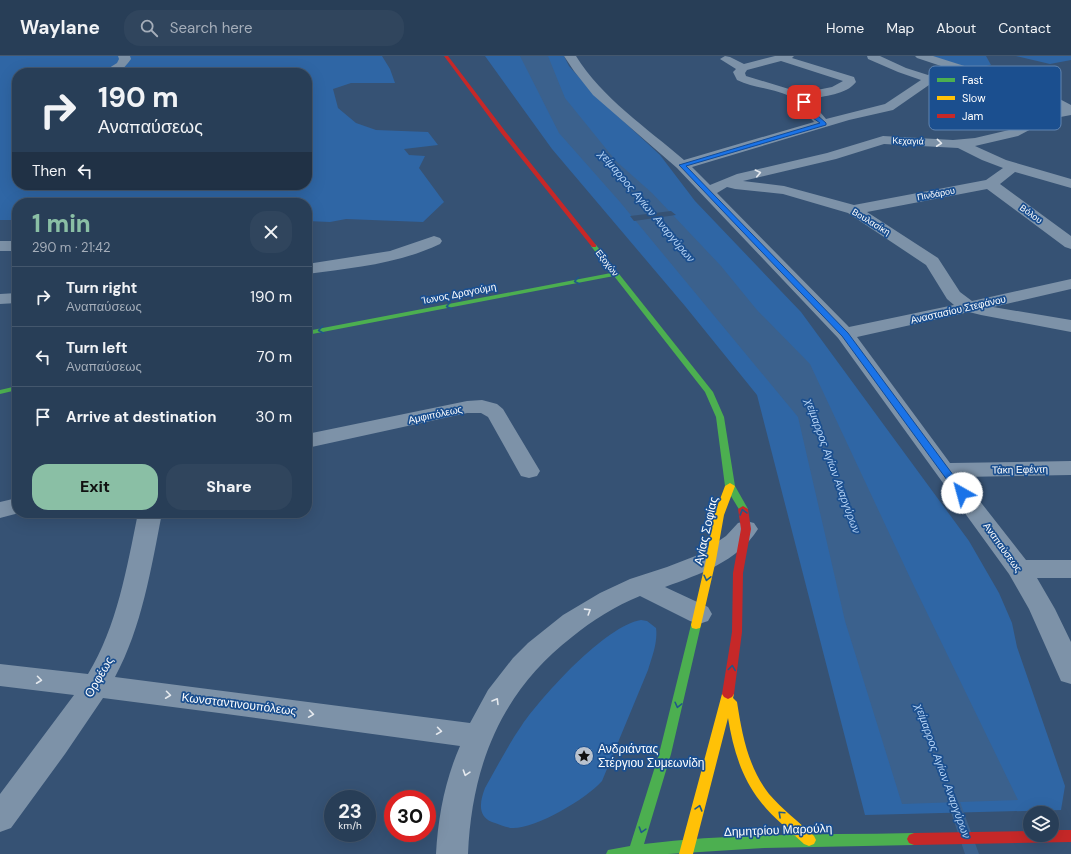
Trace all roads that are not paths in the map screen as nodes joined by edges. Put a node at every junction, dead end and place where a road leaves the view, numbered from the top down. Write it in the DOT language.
graph roads {
  1 [pos="124,56"];
  2 [pos="446,56"];
  3 [pos="570,56"];
  4 [pos="874,56"];
  5 [pos="921,56"];
  6 [pos="784,57"];
  7 [pos="726,60"];
  8 [pos="950,65"];
  9 [pos="953,66"];
  10 [pos="116,68"];
  11 [pos="743,68"];
  12 [pos="929,79"];
  13 [pos="929,80"];
  14 [pos="800,97"];
  15 [pos="1068,105"];
  16 [pos="874,111"];
  17 [pos="1061,114"];
  18 [pos="824,124"];
  19 [pos="1019,130"];
  20 [pos="888,131"];
  21 [pos="962,144"];
  22 [pos="682,165"];
  23 [pos="1013,166"];
  24 [pos="990,184"];
  25 [pos="1071,184"];
  26 [pos="715,188"];
  27 [pos="853,210"];
  28 [pos="434,241"];
  29 [pos="1071,244"];
  30 [pos="0,246"];
  31 [pos="12,246"];
  32 [pos="312,268"];
  33 [pos="615,274"];
  34 [pos="1071,284"];
  35 [pos="12,298"];
  36 [pos="0,299"];
  37 [pos="969,306"];
  38 [pos="1071,326"];
  39 [pos="312,331"];
  40 [pos="845,334"];
  41 [pos="12,389"];
  42 [pos="0,392"];
  43 [pos="312,440"];
  44 [pos="1070,469"];
  45 [pos="944,470"];
  46 [pos="529,471"];
  47 [pos="730,486"];
  48 [pos="12,507"];
  49 [pos="0,510"];
  50 [pos="149,518"];
  51 [pos="746,529"];
  52 [pos="711,560"];
  53 [pos="1071,569"];
  54 [pos="1019,570"];
  55 [pos="639,585"];
  56 [pos="699,614"];
  57 [pos="1071,673"];
  58 [pos="0,675"];
  59 [pos="95,686"];
  60 [pos="728,690"];
  61 [pos="478,736"];
  62 [pos="0,818"];
  63 [pos="1071,836"];
  64 [pos="809,840"];
  65 [pos="687,850"];
  66 [pos="634,852"];
  67 [pos="452,854"];
  68 [pos="613,854"];
  1 -- 10 [label="street"];
  2 -- 33 [label="main road, Εξοχών"];
  3 -- 22 [label="street, Αναπαύσεως"];
  4 -- 12 [label="street"];
  5 -- 8 [label="street"];
  6 -- 11 [label="street"];
  6 -- 14 [label="street"];
  7 -- 11 [label="street"];
  8 -- 9 [label="street"];
  11 -- 14 [label="street"];
  13 -- 16 [label="street"];
  14 -- 18 [label="street"];
  15 -- 17 [label="street, Κεχαγιά"];
  16 -- 18 [label="street"];
  16 -- 20 [label="street"];
  18 -- 22 [label="street"];
  19 -- 21 [label="street, Κεχαγιά"];
  20 -- 21 [label="street, Κεχαγιά, one-way"];
  26 -- 20 [label="street, Κεχαγιά, one-way"];
  21 -- 23 [label="street"];
  22 -- 26 [label="street, Αναπαύσεως"];
  23 -- 24 [label="street, Πινδάρου"];
  23 -- 25 [label="street"];
  24 -- 27 [label="street, Πινδάρου"];
  24 -- 29 [label="street, Βόλου"];
  26 -- 27 [label="street, Βουλασίκη"];
  26 -- 40 [label="street, Αναπαύσεως"];
  27 -- 37 [label="street, Βουλασίκη"];
  28 -- 32 [label="street"];
  30 -- 31 [label="street"];
  33 -- 39 [label="main road, Ίωνος Δραγούμη, one-way"];
  33 -- 47 [label="main road, Εξοχών"];
  34 -- 37 [label="street, Αναστασίου Στεφάνου"];
  35 -- 36 [label="street"];
  37 -- 38 [label="street"];
  37 -- 40 [label="street, Αναστασίου Στεφάνου"];
  40 -- 45 [label="street, Αναπαύσεως"];
  41 -- 42 [label="main road"];
  43 -- 46 [label="street, Αμφιπόλεως"];
  44 -- 45 [label="street, Τάκη Εφέντη"];
  45 -- 54 [label="street, Αναπαύσεως"];
  51 -- 47 [label="main road, Αγίας Σοφίας, one-way"];
  47 -- 52 [label="main road, Αγίας Σοφίας"];
  48 -- 49 [label="street"];
  50 -- 59 [label="street, Ορφέως"];
  51 -- 52 [label="street"];
  60 -- 51 [label="main road, Αγίας Σοφίας, one-way"];
  52 -- 55 [label="street"];
  52 -- 56 [label="main road, Αγίας Σοφίας, one-way"];
  53 -- 54 [label="street"];
  54 -- 57 [label="street, Αναπαύσεως"];
  55 -- 56 [label="street"];
  61 -- 55 [label="street, one-way"];
  56 -- 66 [label="main road, Αγίας Σοφίας, one-way"];
  58 -- 59 [label="street, Κωνσταντινουπόλεως, one-way"];
  59 -- 61 [label="street, Κωνσταντινουπόλεως, one-way"];
  59 -- 62 [label="street, Ορφέως"];
  64 -- 60 [label="main road, one-way"];
  65 -- 60 [label="main road, Αγίας Σοφίας, one-way"];
  61 -- 67 [label="street, one-way"];
  63 -- 64 [label="main road, Δημητρίου Μαρούλη"];
  64 -- 65 [label="main road, Δημητρίου Μαρούλη"];
  65 -- 66 [label="main road, Δημητρίου Μαρούλη"];
  66 -- 68 [label="main road, Δημητρίου Μαρούλη"];
}
